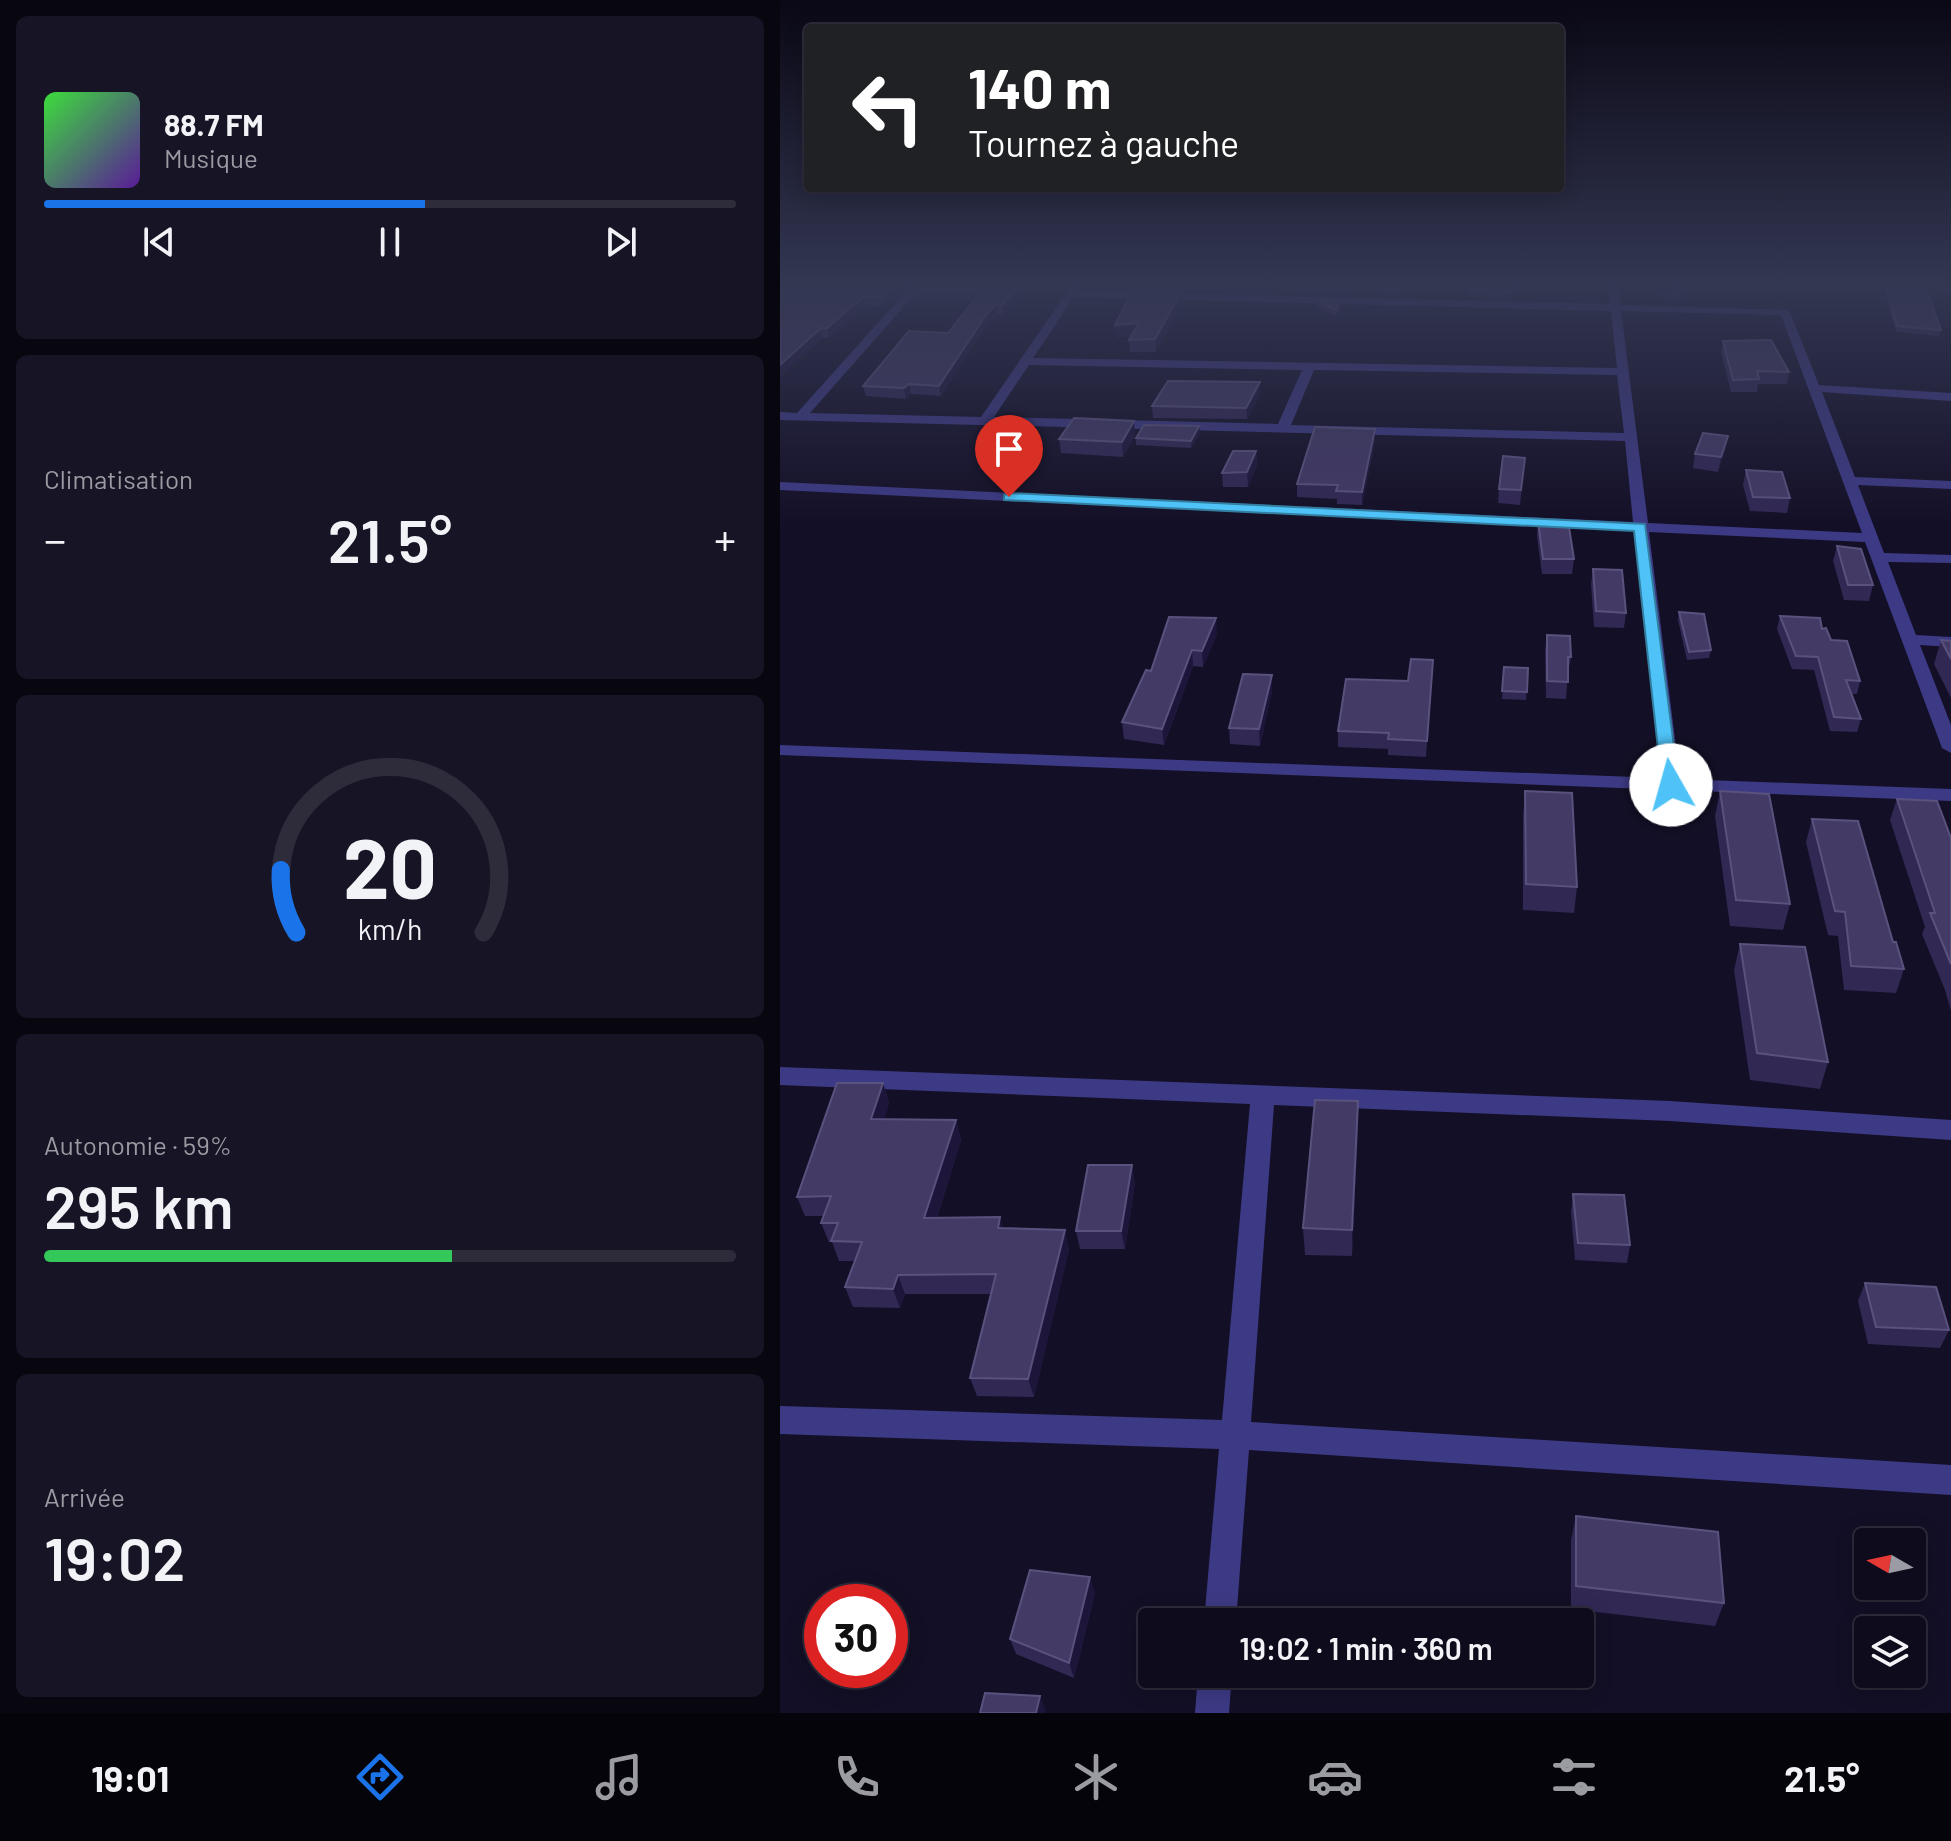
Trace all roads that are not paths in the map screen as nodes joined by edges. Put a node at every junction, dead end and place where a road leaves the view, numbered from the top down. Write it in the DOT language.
graph roads {
  1 [pos="846,366"];
  2 [pos="1022,366"];
  3 [pos="1225,366"];
  4 [pos="1622,366"];
  5 [pos="1806,366"];
  6 [pos="1309,368"];
  7 [pos="1623,372"];
  8 [pos="1814,388"];
  9 [pos="1951,397"];
  10 [pos="780,416"];
  11 [pos="801,416"];
  12 [pos="985,421"];
  13 [pos="1283,428"];
  14 [pos="1630,437"];
  15 [pos="1850,481"];
  16 [pos="1951,485"];
  17 [pos="780,486"];
  18 [pos="1641,527"];
  19 [pos="1869,538"];
  20 [pos="1879,557"];
  21 [pos="1951,559"];
  22 [pos="1910,640"];
  23 [pos="1951,642"];
  24 [pos="1951,748"];
  25 [pos="780,750"];
  26 [pos="1671,785"];
  27 [pos="1951,795"];
  28 [pos="780,1076"];
  29 [pos="1263,1095"];
  30 [pos="1951,1130"];
  31 [pos="780,1420"];
  32 [pos="1235,1435"];
  33 [pos="1951,1480"];
  34 [pos="1221,1608"];
  35 [pos="1214,1688"];
  36 [pos="1212,1713"];
  1 -- 11 [label="street"];
  2 -- 12 [label="street"];
  3 -- 6 [label="street"];
  4 -- 7 [label="street"];
  5 -- 8 [label="street"];
  6 -- 7 [label="street"];
  6 -- 13 [label="street"];
  7 -- 14 [label="street"];
  8 -- 9 [label="street"];
  8 -- 15 [label="street"];
  10 -- 11 [label="street"];
  11 -- 12 [label="street"];
  12 -- 13 [label="street"];
  13 -- 14 [label="street"];
  14 -- 18 [label="street"];
  15 -- 16 [label="street"];
  15 -- 19 [label="street"];
  17 -- 18 [label="street"];
  18 -- 19 [label="street"];
  18 -- 26 [label="street"];
  19 -- 20 [label="street"];
  20 -- 21 [label="street"];
  20 -- 22 [label="street"];
  22 -- 23 [label="street"];
  22 -- 24 [label="street"];
  25 -- 26 [label="street"];
  26 -- 27 [label="street"];
  28 -- 29 [label="street"];
  29 -- 30 [label="street"];
  29 -- 32 [label="street"];
  31 -- 32 [label="street"];
  32 -- 33 [label="street"];
  32 -- 34 [label="street"];
  35 -- 36 [label="street"];
}
